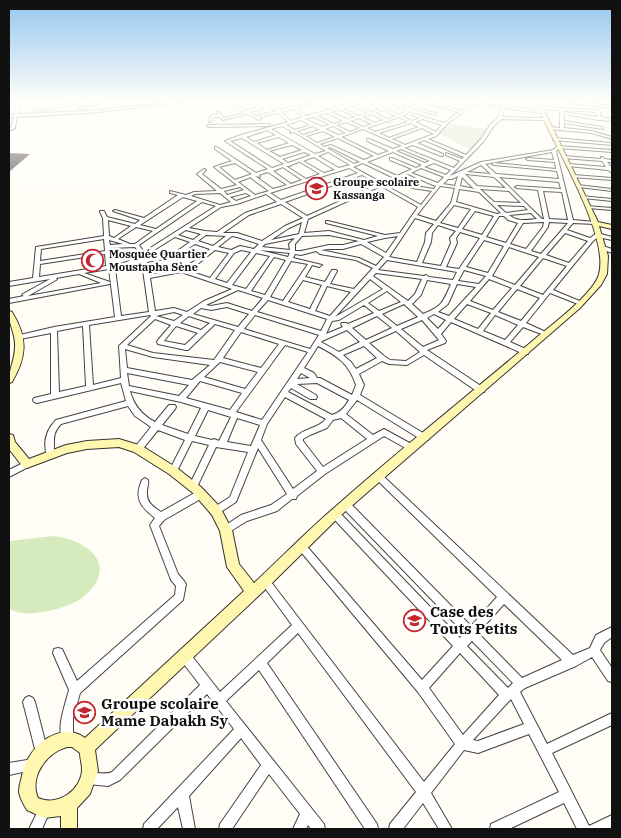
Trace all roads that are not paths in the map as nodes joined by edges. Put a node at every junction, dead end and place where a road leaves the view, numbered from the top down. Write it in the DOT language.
graph roads {
  1 [pos="227,141"];
  2 [pos="251,141"];
  3 [pos="261,141"];
  4 [pos="312,141"];
  5 [pos="326,141"];
  6 [pos="343,141"];
  7 [pos="365,141"];
  8 [pos="370,141"];
  9 [pos="393,141"];
  10 [pos="430,141"];
  11 [pos="482,141"];
  12 [pos="553,141"];
  13 [pos="291,142"];
  14 [pos="416,142"];
  15 [pos="595,142"];
  16 [pos="254,143"];
  17 [pos="446,143"];
  18 [pos="317,144"];
  19 [pos="612,144"];
  20 [pos="441,145"];
  21 [pos="354,146"];
  22 [pos="555,146"];
  23 [pos="403,147"];
  24 [pos="216,148"];
  25 [pos="323,148"];
  26 [pos="428,149"];
  27 [pos="306,150"];
  28 [pos="599,150"];
  29 [pos="265,151"];
  30 [pos="329,151"];
  31 [pos="340,151"];
  32 [pos="392,151"];
  33 [pos="454,151"];
  34 [pos="612,151"];
  35 [pos="445,154"];
  36 [pos="250,155"];
  37 [pos="377,156"];
  38 [pos="466,156"];
  39 [pos="315,157"];
  40 [pos="516,158"];
  41 [pos="279,159"];
  42 [pos="391,159"];
  43 [pos="432,160"];
  44 [pos="462,160"];
  45 [pos="603,160"];
  46 [pos="235,161"];
  47 [pos="301,161"];
  48 [pos="563,161"];
  49 [pos="612,161"];
  50 [pos="363,162"];
  51 [pos="483,163"];
  52 [pos="497,163"];
  53 [pos="351,165"];
  54 [pos="287,166"];
  55 [pos="372,166"];
  56 [pos="423,166"];
  57 [pos="453,168"];
  58 [pos="415,169"];
  59 [pos="204,170"];
  60 [pos="337,170"];
  61 [pos="558,170"];
  62 [pos="612,170"];
  63 [pos="272,171"];
  64 [pos="361,172"];
  65 [pos="408,173"];
  66 [pos="462,173"];
  67 [pos="439,174"];
  68 [pos="321,175"];
  69 [pos="497,175"];
  70 [pos="255,176"];
  71 [pos="445,177"];
  72 [pos="515,177"];
  73 [pos="397,178"];
  74 [pos="305,180"];
  75 [pos="426,180"];
  76 [pos="612,180"];
  77 [pos="235,181"];
  78 [pos="298,182"];
  79 [pos="562,182"];
  80 [pos="334,183"];
  81 [pos="438,184"];
  82 [pos="290,185"];
  83 [pos="383,185"];
  84 [pos="240,186"];
  85 [pos="475,187"];
  86 [pos="517,187"];
  87 [pos="457,188"];
  88 [pos="540,189"];
  89 [pos="434,190"];
  90 [pos="510,190"];
  91 [pos="580,190"];
  92 [pos="612,190"];
  93 [pos="221,191"];
  94 [pos="247,191"];
  95 [pos="312,191"];
  96 [pos="480,191"];
  97 [pos="564,191"];
  98 [pos="172,192"];
  99 [pos="270,192"];
  100 [pos="185,196"];
  101 [pos="227,196"];
  102 [pos="255,197"];
  103 [pos="519,199"];
  104 [pos="612,200"];
  105 [pos="200,201"];
  106 [pos="282,202"];
  107 [pos="235,203"];
  108 [pos="493,203"];
  109 [pos="453,204"];
  110 [pos="526,205"];
  111 [pos="220,206"];
  112 [pos="421,207"];
  113 [pos="474,208"];
  114 [pos="612,209"];
  115 [pos="532,210"];
  116 [pos="102,212"];
  117 [pos="115,212"];
  118 [pos="505,214"];
  119 [pos="497,215"];
  120 [pos="414,216"];
  121 [pos="105,218"];
  122 [pos="306,218"];
  123 [pos="144,220"];
  124 [pos="544,220"];
  125 [pos="328,222"];
  126 [pos="521,222"];
  127 [pos="571,222"];
  128 [pos="437,223"];
  129 [pos="595,223"];
  130 [pos="136,225"];
  131 [pos="612,227"];
  132 [pos="184,228"];
  133 [pos="357,229"];
  134 [pos="460,229"];
  135 [pos="156,230"];
  136 [pos="564,231"];
  137 [pos="205,233"];
  138 [pos="218,234"];
  139 [pos="401,234"];
  140 [pos="174,235"];
  141 [pos="230,235"];
  142 [pos="301,235"];
  143 [pos="385,236"];
  144 [pos="107,237"];
  145 [pos="483,237"];
  146 [pos="595,238"];
  147 [pos="612,239"];
  148 [pos="114,240"];
  149 [pos="362,241"];
  150 [pos="194,242"];
  151 [pos="126,244"];
  152 [pos="136,244"];
  153 [pos="507,244"];
  154 [pos="259,247"];
  155 [pos="214,248"];
  156 [pos="108,249"];
  157 [pos="316,249"];
  158 [pos="608,249"];
  159 [pos="528,251"];
  160 [pos="232,252"];
  161 [pos="143,254"];
  162 [pos="185,254"];
  163 [pos="273,255"];
  164 [pos="84,256"];
  165 [pos="292,256"];
  166 [pos="543,256"];
  167 [pos="172,257"];
  168 [pos="387,257"];
  169 [pos="144,261"];
  170 [pos="608,261"];
  171 [pos="36,263"];
  172 [pos="311,263"];
  173 [pos="419,263"];
  174 [pos="128,264"];
  175 [pos="319,265"];
  176 [pos="432,265"];
  177 [pos="571,265"];
  178 [pos="111,267"];
  179 [pos="443,267"];
  180 [pos="376,269"];
  181 [pos="461,270"];
  182 [pos="85,271"];
  183 [pos="183,271"];
  184 [pos="334,271"];
  185 [pos="173,272"];
  186 [pos="75,273"];
  187 [pos="59,275"];
  188 [pos="147,276"];
  189 [pos="370,276"];
  190 [pos="489,276"];
  191 [pos="302,278"];
  192 [pos="428,278"];
  193 [pos="36,279"];
  194 [pos="211,280"];
  195 [pos="454,281"];
  196 [pos="9,284"];
  197 [pos="326,284"];
  198 [pos="111,285"];
  199 [pos="229,286"];
  200 [pos="480,286"];
  201 [pos="516,287"];
  202 [pos="238,288"];
  203 [pos="387,289"];
  204 [pos="550,290"];
  205 [pos="248,291"];
  206 [pos="354,291"];
  207 [pos="267,296"];
  208 [pos="544,297"];
  209 [pos="466,301"];
  210 [pos="286,302"];
  211 [pos="365,303"];
  212 [pos="580,303"];
  213 [pos="406,304"];
  214 [pos="198,305"];
  215 [pos="212,308"];
  216 [pos="312,311"];
  217 [pos="378,312"];
  218 [pos="434,312"];
  219 [pos="253,313"];
  220 [pos="494,313"];
  221 [pos="9,314"];
  222 [pos="188,314"];
  223 [pos="153,315"];
  224 [pos="118,318"];
  225 [pos="422,318"];
  226 [pos="203,319"];
  227 [pos="334,319"];
  228 [pos="450,319"];
  229 [pos="214,322"];
  230 [pos="86,323"];
  231 [pos="176,324"];
  232 [pos="522,324"];
  233 [pos="347,327"];
  234 [pos="54,329"];
  235 [pos="397,329"];
  236 [pos="239,330"];
  237 [pos="479,332"];
  238 [pos="438,333"];
  239 [pos="203,334"];
  240 [pos="546,334"];
  241 [pos="20,336"];
  242 [pos="320,339"];
  243 [pos="366,342"];
  244 [pos="283,343"];
  245 [pos="506,343"];
  246 [pos="122,346"];
  247 [pos="311,351"];
  248 [pos="423,351"];
  249 [pos="526,352"];
  250 [pos="340,354"];
  251 [pos="382,358"];
  252 [pos="217,361"];
  253 [pos="300,369"];
  254 [pos="124,370"];
  255 [pos="263,371"];
  256 [pos="356,372"];
  257 [pos="9,380"];
  258 [pos="196,380"];
  259 [pos="315,380"];
  260 [pos="291,383"];
  261 [pos="125,384"];
  262 [pos="90,388"];
  263 [pos="481,390"];
  264 [pos="247,392"];
  265 [pos="283,394"];
  266 [pos="55,396"];
  267 [pos="313,397"];
  268 [pos="354,397"];
  269 [pos="181,399"];
  270 [pos="37,400"];
  271 [pos="130,403"];
  272 [pos="206,406"];
  273 [pos="172,407"];
  274 [pos="233,414"];
  275 [pos="342,415"];
  276 [pos="331,418"];
  277 [pos="264,423"];
  278 [pos="156,426"];
  279 [pos="190,438"];
  280 [pos="424,438"];
  281 [pos="372,439"];
  282 [pos="9,441"];
  283 [pos="257,441"];
  284 [pos="218,443"];
  285 [pos="412,448"];
  286 [pos="138,449"];
  287 [pos="253,450"];
  288 [pos="50,454"];
  289 [pos="27,464"];
  290 [pos="173,471"];
  291 [pos="322,472"];
  292 [pos="9,474"];
  293 [pos="378,476"];
  294 [pos="145,482"];
  295 [pos="197,490"];
  296 [pos="293,496"];
  297 [pos="345,504"];
  298 [pos="216,511"];
  299 [pos="335,514"];
  300 [pos="161,517"];
  301 [pos="226,530"];
  302 [pos="301,546"];
  303 [pos="265,581"];
  304 [pos="253,592"];
  305 [pos="504,597"];
  306 [pos="299,625"];
  307 [pos="612,632"];
  308 [pos="470,633"];
  309 [pos="460,645"];
  310 [pos="594,651"];
  311 [pos="58,653"];
  312 [pos="184,656"];
  313 [pos="260,662"];
  314 [pos="572,662"];
  315 [pos="612,677"];
  316 [pos="208,686"];
  317 [pos="422,688"];
  318 [pos="75,690"];
  319 [pos="514,690"];
  320 [pos="219,700"];
  321 [pos="29,702"];
  322 [pos="612,719"];
  323 [pos="532,727"];
  324 [pos="242,729"];
  325 [pos="67,739"];
  326 [pos="462,744"];
  327 [pos="87,749"];
  328 [pos="544,750"];
  329 [pos="37,759"];
  330 [pos="269,764"];
  331 [pos="9,769"];
  332 [pos="88,778"];
  333 [pos="424,792"];
  334 [pos="182,794"];
  335 [pos="566,795"];
  336 [pos="69,806"];
  337 [pos="43,813"];
  338 [pos="307,814"];
  339 [pos="612,821"];
  340 [pos="35,829"];
  341 [pos="69,829"];
  342 [pos="149,829"];
  343 [pos="189,829"];
  344 [pos="225,829"];
  345 [pos="299,829"];
  346 [pos="319,829"];
  347 [pos="372,829"];
  348 [pos="395,829"];
  349 [pos="446,829"];
  350 [pos="496,829"];
  351 [pos="584,829"];
  352 [pos="594,829"];
  1 -- 36 [label="street"];
  2 -- 16 [label="street"];
  3 -- 16 [label="street"];
  4 -- 18 [label="street"];
  5 -- 18 [label="street"];
  6 -- 21 [label="street"];
  7 -- 21 [label="street"];
  8 -- 32 [label="street"];
  9 -- 23 [label="street"];
  10 -- 20 [label="street"];
  11 -- 38 [label="street"];
  12 -- 22 [label="street"];
  13 -- 27 [label="street"];
  13 -- 29 [label="street"];
  14 -- 23 [label="street"];
  14 -- 26 [label="street"];
  15 -- 19 [label="street"];
  15 -- 22 [label="street"];
  15 -- 28 [label="street"];
  16 -- 29 [label="street"];
  17 -- 20 [label="street"];
  18 -- 25 [label="street"];
  20 -- 26 [label="street"];
  20 -- 33 [label="street"];
  21 -- 31 [label="street"];
  21 -- 37 [label="street"];
  22 -- 28 [label="street"];
  22 -- 40 [label="street"];
  22 -- 48 [label="street"];
  23 -- 32 [label="street"];
  23 -- 43 [label="street"];
  24 -- 46 [label="street"];
  25 -- 30 [label="street"];
  25 -- 31 [label="street"];
  26 -- 35 [label="street"];
  27 -- 39 [label="street"];
  27 -- 41 [label="street"];
  28 -- 34 [label="street"];
  28 -- 45 [label="street"];
  29 -- 36 [label="street"];
  29 -- 41 [label="street"];
  30 -- 39 [label="street"];
  30 -- 53 [label="street"];
  31 -- 50 [label="street"];
  32 -- 37 [label="street"];
  32 -- 56 [label="street"];
  33 -- 35 [label="street"];
  33 -- 38 [label="street"];
  35 -- 43 [label="street"];
  35 -- 44 [label="street"];
  36 -- 46 [label="street"];
  36 -- 63 [label="street"];
  37 -- 50 [label="street"];
  38 -- 44 [label="street"];
  39 -- 47 [label="street"];
  39 -- 60 [label="street"];
  40 -- 48 [label="street"];
  40 -- 52 [label="street"];
  41 -- 54 [label="street"];
  42 -- 58 [label="street"];
  43 -- 56 [label="street"];
  43 -- 57 [label="street"];
  44 -- 57 [label="street"];
  45 -- 48 [label="street"];
  45 -- 49 [label="street"];
  45 -- 62 [label="street"];
  46 -- 70 [label="street"];
  46 -- 77 [label="street"];
  47 -- 54 [label="street"];
  47 -- 68 [label="street"];
  48 -- 61 [label="street"];
  48 -- 62 [label="street"];
  48 -- 91 [label="street"];
  50 -- 53 [label="street"];
  50 -- 55 [label="street"];
  51 -- 52 [label="street"];
  51 -- 66 [label="street"];
  51 -- 69 [label="street"];
  52 -- 61 [label="street"];
  52 -- 69 [label="street"];
  53 -- 60 [label="street"];
  53 -- 64 [label="street"];
  54 -- 63 [label="street"];
  54 -- 74 [label="street"];
  55 -- 64 [label="street"];
  55 -- 73 [label="street"];
  56 -- 58 [label="street"];
  56 -- 67 [label="street"];
  57 -- 71 [label="street"];
  58 -- 65 [label="street"];
  59 -- 93 [label="street"];
  60 -- 68 [label="street"];
  61 -- 79 [label="street"];
  63 -- 70 [label="street"];
  63 -- 82 [label="street"];
  64 -- 80 [label="street"];
  64 -- 83 [label="street"];
  65 -- 73 [label="street"];
  65 -- 75 [label="street"];
  66 -- 69 [label="street"];
  66 -- 71 [label="street"];
  66 -- 85 [label="street"];
  66 -- 87 [label="street"];
  67 -- 71 [label="street"];
  67 -- 75 [label="street"];
  68 -- 74 [label="street"];
  68 -- 80 [label="street"];
  69 -- 72 [label="street"];
  69 -- 90 [label="street"];
  70 -- 77 [label="street"];
  70 -- 99 [label="street"];
  71 -- 81 [label="street"];
  72 -- 79 [label="street"];
  72 -- 86 [label="street"];
  73 -- 83 [label="street"];
  73 -- 89 [label="street"];
  74 -- 78 [label="street"];
  75 -- 81 [label="street"];
  76 -- 91 [label="street"];
  77 -- 84 [label="street"];
  78 -- 82 [label="street"];
  78 -- 95 [label="street"];
  79 -- 91 [label="street"];
  79 -- 97 [label="street"];
  80 -- 95 [label="street"];
  81 -- 87 [label="street"];
  81 -- 89 [label="street"];
  82 -- 99 [label="street"];
  83 -- 112 [label="street"];
  83 -- 122 [label="street"];
  84 -- 93 [label="street"];
  84 -- 94 [label="street"];
  85 -- 90 [label="street"];
  85 -- 96 [label="street"];
  86 -- 88 [label="street"];
  86 -- 103 [label="street"];
  87 -- 96 [label="street"];
  87 -- 109 [label="street"];
  88 -- 97 [label="street"];
  88 -- 124 [label="street"];
  89 -- 112 [label="street"];
  90 -- 103 [label="street"];
  91 -- 92 [label="street"];
  91 -- 104 [label="street"];
  91 -- 114 [label="street"];
  91 -- 129 [label="street"];
  93 -- 100 [label="street"];
  93 -- 101 [label="street"];
  94 -- 101 [label="street"];
  94 -- 102 [label="street"];
  95 -- 106 [label="street"];
  96 -- 108 [label="street"];
  97 -- 127 [label="street"];
  98 -- 100 [label="street"];
  99 -- 102 [label="street"];
  99 -- 106 [label="street"];
  100 -- 105 [label="street"];
  100 -- 123 [label="street"];
  101 -- 107 [label="street"];
  102 -- 107 [label="street"];
  103 -- 110 [label="street"];
  105 -- 111 [label="street"];
  105 -- 135 [label="street"];
  106 -- 122 [label="street"];
  106 -- 138 [label="street"];
  107 -- 111 [label="street"];
  108 -- 110 [label="street"];
  108 -- 118 [label="street"];
  109 -- 113 [label="street"];
  109 -- 128 [label="street"];
  110 -- 115 [label="street"];
  111 -- 132 [label="street"];
  112 -- 120 [label="street"];
  113 -- 119 [label="street"];
  113 -- 134 [label="street"];
  115 -- 118 [label="street"];
  115 -- 124 [label="street"];
  116 -- 121 [label="street"];
  117 -- 123 [label="street"];
  118 -- 119 [label="street"];
  118 -- 126 [label="street"];
  119 -- 145 [label="street"];
  120 -- 128 [label="street"];
  120 -- 139 [label="street"];
  121 -- 130 [label="street"];
  121 -- 144 [label="street"];
  122 -- 142 [label="street"];
  122 -- 154 [label="street"];
  123 -- 130 [label="street"];
  124 -- 126 [label="street"];
  124 -- 127 [label="street"];
  124 -- 159 [label="street"];
  125 -- 133 [label="street"];
  126 -- 153 [label="street"];
  127 -- 129 [label="street"];
  127 -- 136 [label="street"];
  128 -- 134 [label="street"];
  128 -- 173 [label="street"];
  129 -- 131 [label="street"];
  129 -- 146 [label="street"];
  130 -- 135 [label="street"];
  130 -- 148 [label="street"];
  132 -- 137 [label="street"];
  132 -- 140 [label="street"];
  133 -- 143 [label="street"];
  133 -- 149 [label="street"];
  134 -- 145 [label="street"];
  134 -- 179 [label="street"];
  135 -- 152 [label="street"];
  136 -- 146 [label="street"];
  136 -- 166 [label="street"];
  137 -- 138 [label="street"];
  137 -- 150 [label="street"];
  138 -- 141 [label="street"];
  139 -- 143 [label="street"];
  139 -- 168 [label="street"];
  140 -- 150 [label="street"];
  140 -- 161 [label="street"];
  141 -- 154 [label="street"];
  141 -- 155 [label="street"];
  142 -- 149 [label="street"];
  142 -- 154 [label="street"];
  142 -- 165 [label="street"];
  143 -- 149 [label="street"];
  144 -- 148 [label="street"];
  144 -- 156 [label="street"];
  144 -- 171 [label="street"];
  145 -- 153 [label="street"];
  145 -- 181 [label="street"];
  146 -- 147 [label="street"];
  146 -- 158 [label="street"];
  146 -- 177 [label="street"];
  148 -- 151 [label="street"];
  149 -- 157 [label="street"];
  149 -- 168 [label="street"];
  150 -- 155 [label="street"];
  150 -- 167 [label="street"];
  151 -- 152 [label="street"];
  151 -- 156 [label="street"];
  152 -- 161 [label="street"];
  153 -- 159 [label="street"];
  153 -- 190 [label="street"];
  154 -- 160 [label="street"];
  154 -- 163 [label="street"];
  154 -- 165 [label="street"];
  154 -- 199 [label="street"];
  155 -- 160 [label="street"];
  155 -- 183 [label="street"];
  156 -- 164 [label="street"];
  156 -- 178 [label="street"];
  157 -- 165 [label="street"];
  157 -- 180 [label="street"];
  158 -- 170 [label="street"];
  159 -- 166 [label="street"];
  160 -- 194 [label="street"];
  161 -- 169 [label="street"];
  161 -- 174 [label="street"];
  162 -- 167 [label="street"];
  163 -- 165 [label="street"];
  163 -- 205 [label="street"];
  164 -- 171 [label="street"];
  164 -- 182 [label="street"];
  165 -- 172 [label="street"];
  165 -- 207 [label="street"];
  166 -- 177 [label="street"];
  166 -- 201 [label="street"];
  167 -- 169 [label="street"];
  167 -- 185 [label="street"];
  168 -- 173 [label="street"];
  168 -- 180 [label="street"];
  169 -- 174 [label="street"];
  169 -- 188 [label="street"];
  170 -- 212 [label="street"];
  171 -- 193 [label="street"];
  172 -- 175 [label="street"];
  172 -- 191 [label="street"];
  173 -- 176 [label="street"];
  174 -- 178 [label="street"];
  176 -- 179 [label="street"];
  176 -- 192 [label="street"];
  177 -- 204 [label="street"];
  178 -- 182 [label="street"];
  178 -- 198 [label="street"];
  179 -- 181 [label="street"];
  180 -- 189 [label="street"];
  180 -- 192 [label="street"];
  181 -- 190 [label="street"];
  181 -- 195 [label="street"];
  182 -- 186 [label="street"];
  183 -- 185 [label="street"];
  183 -- 194 [label="street"];
  184 -- 197 [label="street"];
  185 -- 188 [label="street"];
  186 -- 187 [label="street"];
  186 -- 198 [label="street"];
  187 -- 193 [label="street"];
  187 -- 198 [label="street"];
  188 -- 223 [label="street"];
  189 -- 203 [label="street"];
  189 -- 206 [label="street"];
  190 -- 200 [label="street"];
  190 -- 201 [label="street"];
  191 -- 197 [label="street"];
  191 -- 210 [label="street"];
  192 -- 195 [label="street"];
  192 -- 213 [label="street"];
  193 -- 196 [label="street"];
  194 -- 199 [label="street"];
  195 -- 200 [label="street"];
  195 -- 218 [label="street"];
  197 -- 206 [label="street"];
  197 -- 216 [label="street"];
  198 -- 224 [label="street"];
  199 -- 202 [label="street"];
  200 -- 209 [label="street"];
  201 -- 208 [label="street"];
  201 -- 220 [label="street"];
  202 -- 205 [label="street"];
  202 -- 214 [label="street"];
  203 -- 211 [label="street"];
  203 -- 213 [label="street"];
  204 -- 208 [label="street"];
  204 -- 212 [label="street"];
  205 -- 207 [label="street"];
  206 -- 227 [label="street"];
  207 -- 210 [label="street"];
  207 -- 219 [label="street"];
  208 -- 232 [label="street"];
  209 -- 220 [label="street"];
  209 -- 228 [label="street"];
  210 -- 216 [label="street"];
  211 -- 217 [label="street"];
  211 -- 227 [label="street"];
  212 -- 240 [label="street"];
  213 -- 217 [label="street"];
  213 -- 225 [label="street"];
  214 -- 215 [label="street"];
  214 -- 222 [label="street"];
  215 -- 219 [label="street"];
  215 -- 226 [label="street"];
  216 -- 227 [label="street"];
  217 -- 233 [label="street"];
  217 -- 235 [label="street"];
  218 -- 225 [label="street"];
  218 -- 228 [label="street"];
  219 -- 236 [label="street"];
  219 -- 242 [label="street"];
  220 -- 232 [label="street"];
  220 -- 237 [label="street"];
  221 -- 241 [label="street"];
  222 -- 223 [label="street"];
  222 -- 226 [label="street"];
  222 -- 231 [label="street"];
  223 -- 224 [label="street"];
  223 -- 231 [label="street"];
  223 -- 246 [label="street"];
  224 -- 230 [label="street"];
  225 -- 235 [label="street"];
  225 -- 238 [label="street"];
  226 -- 229 [label="street"];
  227 -- 233 [label="street"];
  227 -- 242 [label="street"];
  228 -- 237 [label="street"];
  228 -- 238 [label="street"];
  229 -- 236 [label="street"];
  229 -- 239 [label="street"];
  230 -- 234 [label="street"];
  230 -- 262 [label="street"];
  231 -- 239 [label="street"];
  231 -- 239 [label="street"];
  232 -- 240 [label="street"];
  232 -- 245 [label="street"];
  233 -- 242 [label="street"];
  233 -- 243 [label="street"];
  234 -- 241 [label="street"];
  234 -- 266 [label="street"];
  235 -- 243 [label="street"];
  235 -- 248 [label="street"];
  236 -- 244 [label="street"];
  236 -- 252 [label="street"];
  237 -- 245 [label="street"];
  238 -- 248 [label="street"];
  240 -- 249 [label="street"];
  241 -- 257 [label="street"];
  242 -- 247 [label="street"];
  242 -- 250 [label="street"];
  243 -- 250 [label="street"];
  243 -- 251 [label="street"];
  244 -- 247 [label="street"];
  244 -- 255 [label="street"];
  245 -- 249 [label="street"];
  246 -- 252 [label="street"];
  246 -- 254 [label="street"];
  247 -- 253 [label="street"];
  248 -- 251 [label="street"];
  248 -- 263 [label="street"];
  249 -- 263 [label="street"];
  250 -- 256 [label="street"];
  251 -- 256 [label="street"];
  252 -- 255 [label="street"];
  252 -- 258 [label="street"];
  253 -- 259 [label="street"];
  253 -- 260 [label="street"];
  254 -- 258 [label="street"];
  254 -- 261 [label="street"];
  255 -- 264 [label="street"];
  256 -- 268 [label="street"];
  258 -- 264 [label="street"];
  258 -- 269 [label="street"];
  259 -- 260 [label="street"];
  259 -- 268 [label="street"];
  260 -- 265 [label="street"];
  260 -- 267 [label="street"];
  261 -- 262 [label="street"];
  261 -- 269 [label="street"];
  261 -- 271 [label="street"];
  262 -- 266 [label="street"];
  263 -- 280 [label="street"];
  264 -- 274 [label="street"];
  265 -- 276 [label="street"];
  265 -- 277 [label="street"];
  266 -- 270 [label="street"];
  268 -- 275 [label="street"];
  268 -- 280 [label="street"];
  269 -- 272 [label="street"];
  271 -- 278 [label="street"];
  271 -- 288 [label="street"];
  272 -- 274 [label="street"];
  272 -- 279 [label="street"];
  273 -- 278 [label="street"];
  274 -- 277 [label="street"];
  274 -- 284 [label="street"];
  275 -- 276 [label="street"];
  275 -- 281 [label="street"];
  276 -- 291 [label="street"];
  277 -- 283 [label="street"];
  278 -- 279 [label="street"];
  278 -- 286 [label="street"];
  279 -- 284 [label="street"];
  279 -- 290 [label="street"];
  280 -- 285 [label="street"];
  281 -- 285 [label="street"];
  281 -- 291 [label="street"];
  282 -- 289 [label="street"];
  283 -- 287 [label="street"];
  283 -- 296 [label="street"];
  284 -- 287 [label="street"];
  284 -- 295 [label="street"];
  285 -- 293 [label="street"];
  286 -- 288 [label="street"];
  286 -- 290 [label="street"];
  287 -- 298 [label="street"];
  288 -- 289 [label="street"];
  289 -- 292 [label="street"];
  290 -- 295 [label="street"];
  291 -- 296 [label="street"];
  293 -- 297 [label="street"];
  293 -- 305 [label="street"];
  294 -- 300 [label="street"];
  295 -- 298 [label="street"];
  295 -- 300 [label="street"];
  296 -- 301 [label="street"];
  297 -- 299 [label="street"];
  297 -- 308 [label="street"];
  298 -- 301 [label="street"];
  299 -- 302 [label="street"];
  299 -- 309 [label="street"];
  300 -- 318 [label="street"];
  301 -- 304 [label="street"];
  302 -- 303 [label="street"];
  302 -- 317 [label="street"];
  303 -- 304 [label="street"];
  303 -- 306 [label="street"];
  304 -- 312 [label="street"];
  305 -- 308 [label="street"];
  305 -- 314 [label="street"];
  306 -- 313 [label="street"];
  306 -- 333 [label="street"];
  307 -- 310 [label="street"];
  308 -- 309 [label="street"];
  308 -- 319 [label="street"];
  309 -- 317 [label="street"];
  309 -- 319 [label="street"];
  310 -- 314 [label="street"];
  310 -- 315 [label="street"];
  311 -- 318 [label="street"];
  312 -- 316 [label="street"];
  312 -- 327 [label="street"];
  313 -- 320 [label="street"];
  313 -- 347 [label="street"];
  314 -- 319 [label="street"];
  316 -- 320 [label="street"];
  316 -- 332 [label="street"];
  317 -- 326 [label="street"];
  318 -- 325 [label="street"];
  319 -- 323 [label="street"];
  319 -- 326 [label="street"];
  320 -- 324 [label="street"];
  321 -- 329 [label="street"];
  322 -- 328 [label="street"];
  323 -- 326 [label="street"];
  323 -- 328 [label="street"];
  324 -- 330 [label="street"];
  324 -- 334 [label="street"];
  325 -- 327 [label="street"];
  325 -- 329 [label="street"];
  326 -- 333 [label="street"];
  327 -- 332 [label="street"];
  328 -- 335 [label="street"];
  329 -- 331 [label="street"];
  329 -- 337 [label="street"];
  330 -- 338 [label="street"];
  330 -- 344 [label="street"];
  332 -- 336 [label="street"];
  333 -- 348 [label="street"];
  333 -- 349 [label="street"];
  334 -- 342 [label="street"];
  334 -- 343 [label="street"];
  335 -- 350 [label="street"];
  335 -- 351 [label="street"];
  336 -- 337 [label="street"];
  336 -- 341 [label="street"];
  337 -- 340 [label="street"];
  338 -- 345 [label="street"];
  338 -- 346 [label="street"];
  339 -- 352 [label="street"];
}
